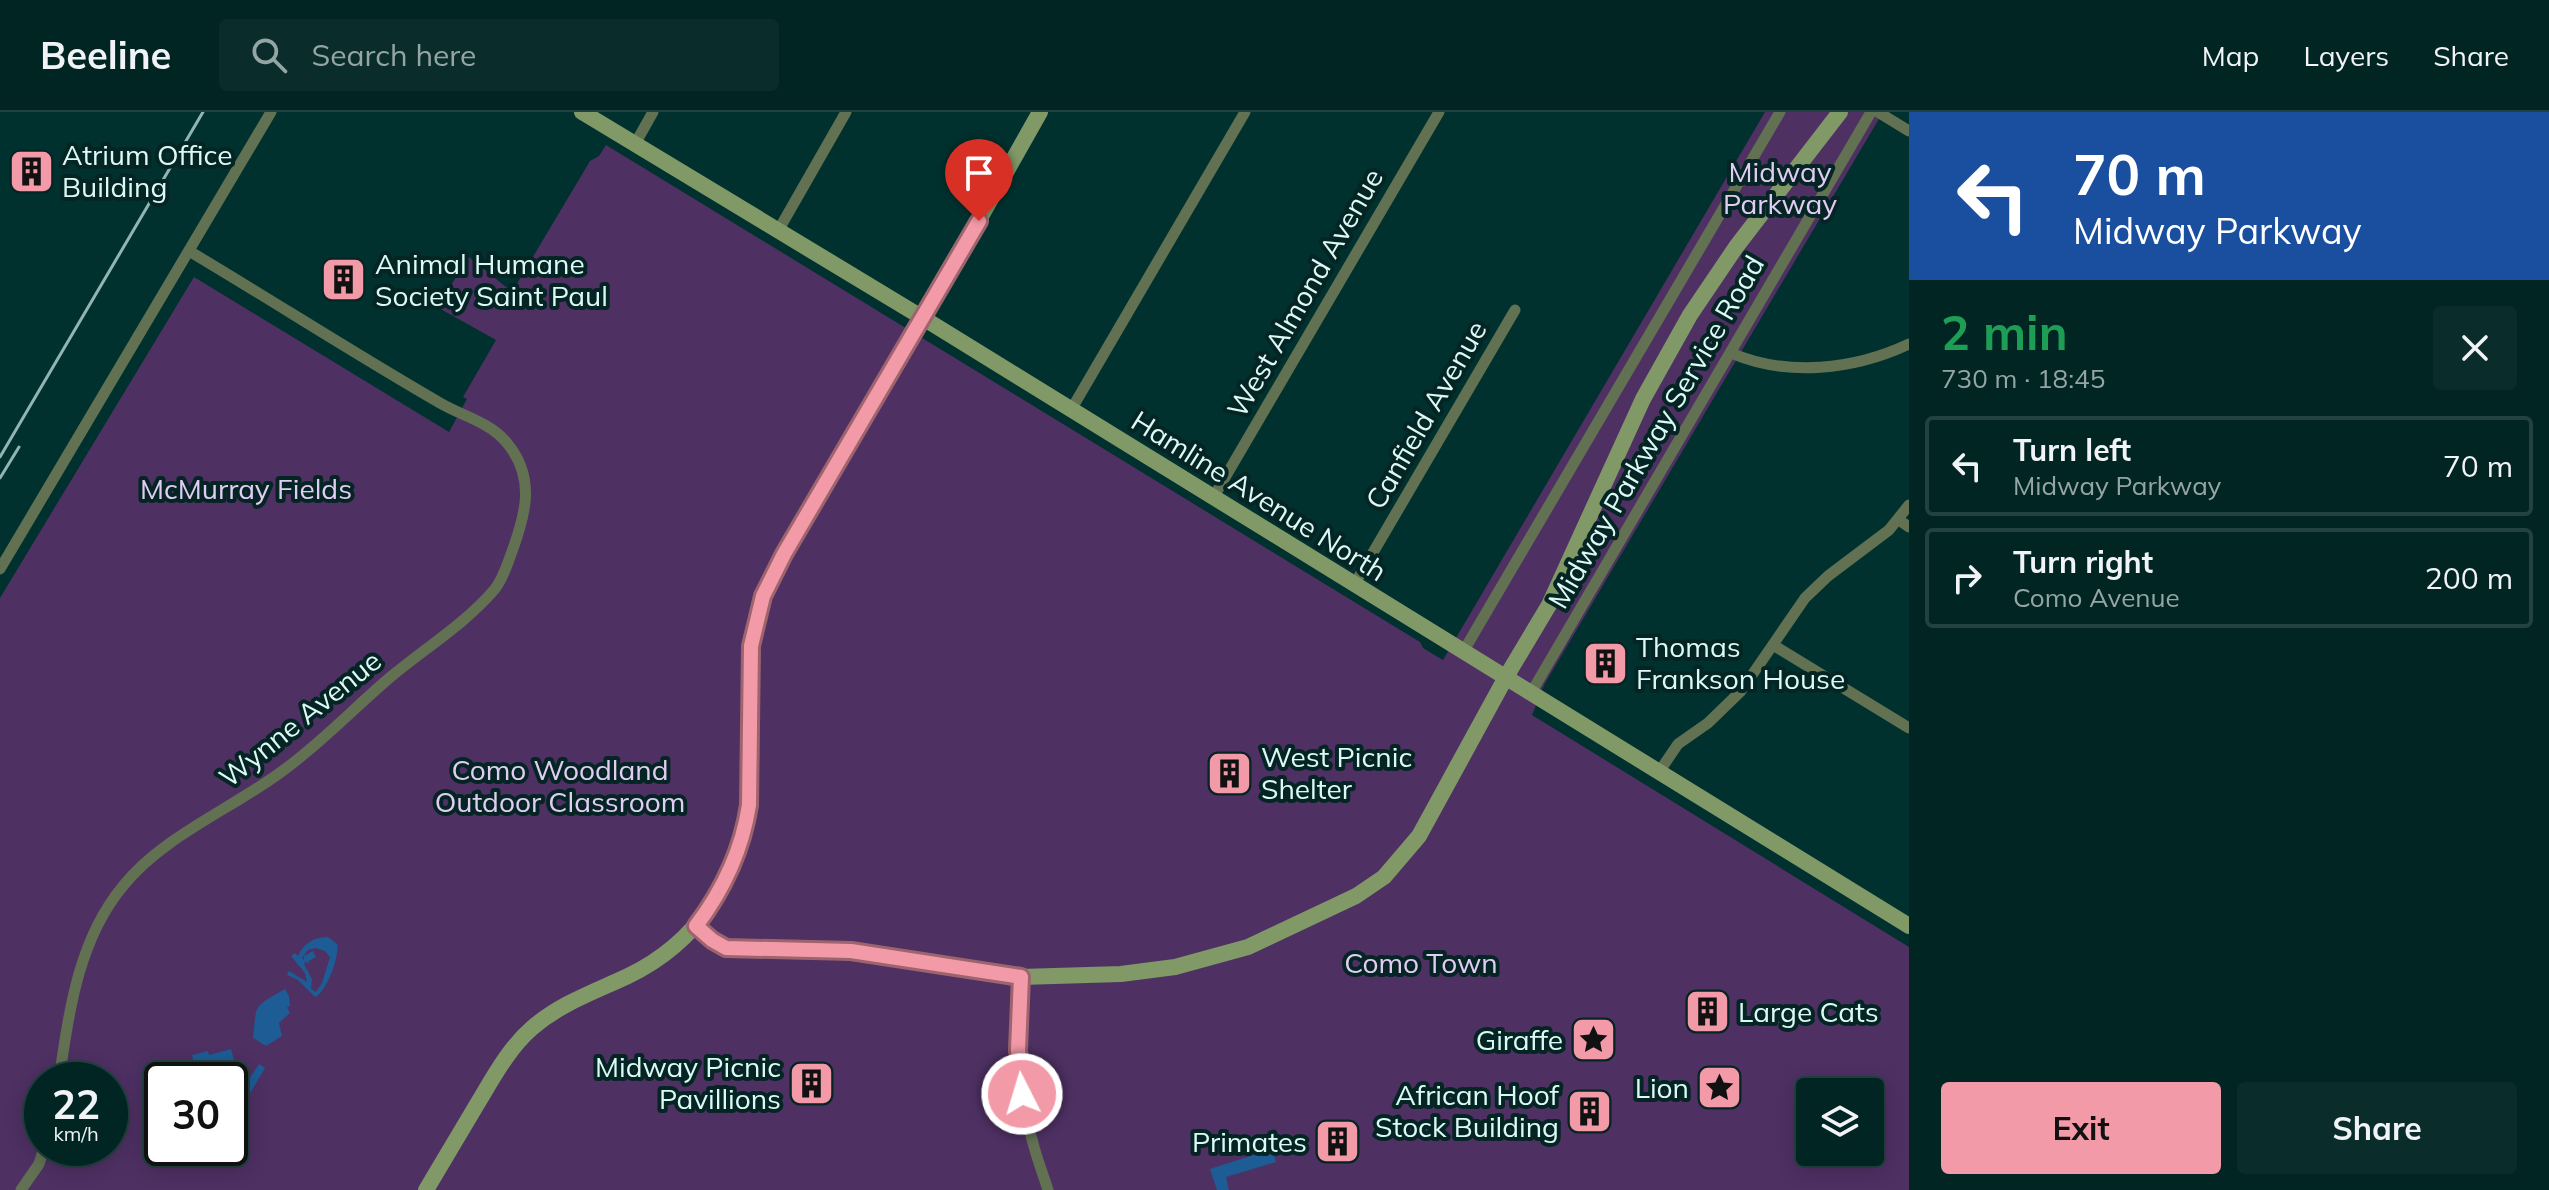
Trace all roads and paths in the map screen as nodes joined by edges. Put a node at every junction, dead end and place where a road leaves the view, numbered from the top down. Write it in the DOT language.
graph roads {
  1 [pos="271,112"];
  2 [pos="582,112"];
  3 [pos="653,112"];
  4 [pos="846,112"];
  5 [pos="1040,112"];
  6 [pos="1245,112"];
  7 [pos="1439,112"];
  8 [pos="1780,112"];
  9 [pos="1840,112"];
  10 [pos="1871,112"];
  11 [pos="1878,112"];
  12 [pos="1909,131"];
  13 [pos="635,144"];
  14 [pos="778,231"];
  15 [pos="189,251"];
  16 [pos="1515,310"];
  17 [pos="923,318"];
  18 [pos="1909,344"];
  19 [pos="1731,353"];
  20 [pos="1071,410"];
  21 [pos="1213,498"];
  22 [pos="1909,505"];
  23 [pos="1904,523"];
  24 [pos="0,569"];
  25 [pos="1354,585"];
  26 [pos="1773,645"];
  27 [pos="1463,652"];
  28 [pos="1506,677"];
  29 [pos="1531,693"];
  30 [pos="1909,728"];
  31 [pos="1659,772"];
  32 [pos="696,926"];
  33 [pos="1909,926"];
  34 [pos="1021,977"];
  35 [pos="62,1062"];
  36 [pos="38,1166"];
  37 [pos="21,1190"];
  38 [pos="426,1190"];
  39 [pos="1048,1190"];
  1 -- 15 [label="street"];
  2 -- 13 [label="street, Hamline Avenue North"];
  3 -- 13 [label="street"];
  4 -- 14 [label="street"];
  5 -- 17 [label="street"];
  6 -- 20 [label="street"];
  7 -- 21 [label="street, West Almond Avenue"];
  8 -- 27 [label="street, Midway Parkway Service Road"];
  9 -- 28 [label="street"];
  10 -- 19 [label="street, Midway Parkway Service Road"];
  11 -- 12 [label="street"];
  13 -- 14 [label="street, Hamline Avenue North"];
  14 -- 17 [label="street, Hamline Avenue North"];
  15 -- 24 [label="street"];
  15 -- 35 [label="street, Wynne Avenue"];
  16 -- 25 [label="street, Canfield Avenue"];
  17 -- 20 [label="street, Hamline Avenue North"];
  17 -- 32 [label="street"];
  18 -- 19 [label="street"];
  19 -- 29 [label="street, Midway Parkway Service Road"];
  20 -- 21 [label="street, Hamline Avenue North"];
  21 -- 25 [label="street, Hamline Avenue North"];
  22 -- 23 [label="street"];
  23 -- 26 [label="street"];
  25 -- 27 [label="street, Hamline Avenue North"];
  26 -- 30 [label="street"];
  26 -- 31 [label="street"];
  27 -- 28 [label="street, Hamline Avenue North"];
  28 -- 29 [label="street, Hamline Avenue North"];
  28 -- 34 [label="street"];
  29 -- 31 [label="street, Hamline Avenue North"];
  31 -- 33 [label="street, Hamline Avenue North"];
  32 -- 34 [label="street"];
  32 -- 38 [label="street"];
  34 -- 39 [label="street"];
  36 -- 37 [label="street"];
}
